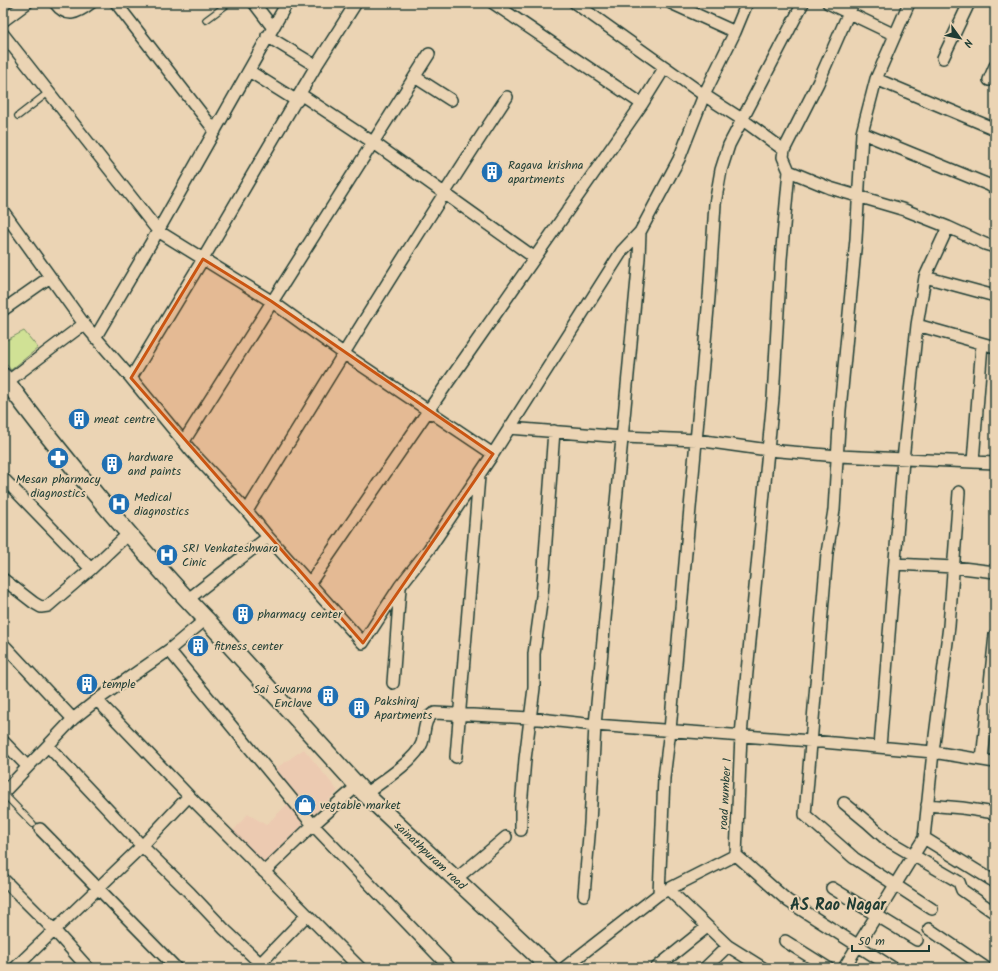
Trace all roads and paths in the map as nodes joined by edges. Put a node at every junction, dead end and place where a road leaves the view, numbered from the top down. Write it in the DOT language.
graph roads {
  1 [pos="27,3"];
  2 [pos="55,3"];
  3 [pos="91,3"];
  4 [pos="116,3"];
  5 [pos="229,3"];
  6 [pos="254,3"];
  7 [pos="287,3"];
  8 [pos="356,3"];
  9 [pos="493,3"];
  10 [pos="672,3"];
  11 [pos="747,3"];
  12 [pos="803,3"];
  13 [pos="828,3"];
  14 [pos="909,3"];
  15 [pos="969,3"];
  16 [pos="576,4"];
  17 [pos="851,8"];
  18 [pos="206,20"];
  19 [pos="3,21"];
  20 [pos="270,32"];
  21 [pos="735,32"];
  22 [pos="3,34"];
  23 [pos="895,35"];
  24 [pos="429,54"];
  25 [pos="943,58"];
  26 [pos="316,66"];
  27 [pos="995,66"];
  28 [pos="665,67"];
  29 [pos="249,71"];
  30 [pos="415,77"];
  31 [pos="876,79"];
  32 [pos="989,80"];
  33 [pos="49,92"];
  34 [pos="704,95"];
  35 [pos="507,97"];
  36 [pos="298,98"];
  37 [pos="451,100"];
  38 [pos="642,104"];
  39 [pos="18,116"];
  40 [pos="743,120"];
  41 [pos="995,129"];
  42 [pos="215,131"];
  43 [pos="862,134"];
  44 [pos="374,142"];
  45 [pos="784,150"];
  46 [pos="789,171"];
  47 [pos="995,189"];
  48 [pos="444,193"];
  49 [pos="859,196"];
  50 [pos="3,211"];
  51 [pos="948,227"];
  52 [pos="158,231"];
  53 [pos="640,232"];
  54 [pos="995,248"];
  55 [pos="535,258"];
  56 [pos="203,259"];
  57 [pos="50,277"];
  58 [pos="925,277"];
  59 [pos="995,296"];
  60 [pos="272,301"];
  61 [pos="3,310"];
  62 [pos="84,324"];
  63 [pos="918,325"];
  64 [pos="96,338"];
  65 [pos="982,344"];
  66 [pos="995,347"];
  67 [pos="343,353"];
  68 [pos="131,378"];
  69 [pos="5,379"];
  70 [pos="428,411"];
  71 [pos="509,428"];
  72 [pos="554,432"];
  73 [pos="623,437"];
  74 [pos="697,440"];
  75 [pos="184,441"];
  76 [pos="768,450"];
  77 [pos="493,454"];
  78 [pos="838,456"];
  79 [pos="903,460"];
  80 [pos="973,462"];
  81 [pos="995,463"];
  82 [pos="479,476"];
  83 [pos="3,478"];
  84 [pos="960,492"];
  85 [pos="247,511"];
  86 [pos="129,533"];
  87 [pos="268,537"];
  88 [pos="895,564"];
  89 [pos="954,567"];
  90 [pos="91,569"];
  91 [pos="995,572"];
  92 [pos="4,582"];
  93 [pos="310,583"];
  94 [pos="400,586"];
  95 [pos="187,600"];
  96 [pos="206,619"];
  97 [pos="995,635"];
  98 [pos="3,644"];
  99 [pos="169,650"];
  100 [pos="393,683"];
  101 [pos="96,700"];
  102 [pos="992,702"];
  103 [pos="458,714"];
  104 [pos="530,718"];
  105 [pos="73,719"];
  106 [pos="595,724"];
  107 [pos="670,730"];
  108 [pos="741,735"];
  109 [pos="811,740"];
  110 [pos="3,741"];
  111 [pos="48,746"];
  112 [pos="880,747"];
  113 [pos="933,752"];
  114 [pos="456,757"];
  115 [pos="982,760"];
  116 [pos="995,762"];
  117 [pos="27,766"];
  118 [pos="361,790"];
  119 [pos="3,793"];
  120 [pos="189,796"];
  121 [pos="844,803"];
  122 [pos="926,805"];
  123 [pos="995,813"];
  124 [pos="313,824"];
  125 [pos="36,826"];
  126 [pos="521,830"];
  127 [pos="506,837"];
  128 [pos="924,838"];
  129 [pos="142,846"];
  130 [pos="736,855"];
  131 [pos="913,856"];
  132 [pos="264,872"];
  133 [pos="3,879"];
  134 [pos="456,879"];
  135 [pos="995,882"];
  136 [pos="895,885"];
  137 [pos="98,888"];
  138 [pos="832,888"];
  139 [pos="664,892"];
  140 [pos="584,895"];
  141 [pos="932,909"];
  142 [pos="995,913"];
  143 [pos="307,915"];
  144 [pos="876,916"];
  145 [pos="707,927"];
  146 [pos="929,929"];
  147 [pos="54,930"];
  148 [pos="917,940"];
  149 [pos="785,941"];
  150 [pos="728,946"];
  151 [pos="858,946"];
  152 [pos="261,966"];
  153 [pos="15,968"];
  154 [pos="88,968"];
  155 [pos="176,968"];
  156 [pos="360,968"];
  157 [pos="450,968"];
  158 [pos="550,968"];
  159 [pos="564,968"];
  160 [pos="656,968"];
  161 [pos="705,968"];
  162 [pos="763,968"];
  163 [pos="828,968"];
  164 [pos="844,968"];
  165 [pos="893,968"];
  166 [pos="986,968"];
  1 -- 19 [label="street"];
  2 -- 3 [label="street"];
  4 -- 42 [label="street"];
  5 -- 18 [label="lane"];
  6 -- 20 [label="street"];
  7 -- 20 [label="street"];
  8 -- 26 [label="street"];
  9 -- 38 [label="street"];
  10 -- 21 [label="street"];
  11 -- 21 [label="street"];
  12 -- 40 [label="street"];
  13 -- 17 [label="street"];
  14 -- 23 [label="street"];
  15 -- 25 [label="street"];
  16 -- 28 [label="street"];
  17 -- 23 [label="street"];
  17 -- 45 [label="street"];
  20 -- 26 [label="street"];
  20 -- 29 [label="street"];
  21 -- 34 [label="street"];
  22 -- 33 [label="street"];
  23 -- 31 [label="street"];
  24 -- 30 [label="street"];
  26 -- 36 [label="street"];
  27 -- 32 [label="street"];
  28 -- 34 [label="street"];
  28 -- 38 [label="street"];
  29 -- 36 [label="street"];
  29 -- 42 [label="street"];
  30 -- 37 [label="street"];
  30 -- 44 [label="street"];
  31 -- 41 [label="street"];
  31 -- 43 [label="street"];
  33 -- 39 [label="lane"];
  33 -- 52 [label="street"];
  34 -- 40 [label="street"];
  34 -- 53 [label="street"];
  35 -- 48 [label="street"];
  36 -- 44 [label="street"];
  36 -- 56 [label="street"];
  38 -- 55 [label="street"];
  40 -- 45 [label="street"];
  40 -- 74 [label="street"];
  42 -- 52 [label="street"];
  43 -- 47 [label="street"];
  43 -- 49 [label="street"];
  44 -- 48 [label="street"];
  44 -- 60 [label="street"];
  45 -- 46 [label="street"];
  46 -- 49 [label="street"];
  46 -- 76 [label="street, road number 1"];
  48 -- 55 [label="street"];
  48 -- 67 [label="street"];
  49 -- 51 [label="street"];
  49 -- 78 [label="street"];
  50 -- 57 [label="street"];
  51 -- 54 [label="street"];
  51 -- 58 [label="street"];
  52 -- 56 [label="street"];
  52 -- 64 [label="street"];
  53 -- 71 [label="street"];
  53 -- 73 [label="street"];
  55 -- 70 [label="street"];
  56 -- 60 [label="street"];
  56 -- 68 [label="street"];
  57 -- 61 [label="street"];
  57 -- 62 [label="street"];
  58 -- 59 [label="street"];
  58 -- 63 [label="street"];
  60 -- 67 [label="street"];
  60 -- 75 [label="street"];
  62 -- 64 [label="street"];
  62 -- 69 [label="street"];
  63 -- 65 [label="street"];
  63 -- 79 [label="street"];
  64 -- 68 [label="street"];
  65 -- 66 [label="street"];
  65 -- 80 [label="street"];
  67 -- 70 [label="street"];
  67 -- 85 [label="street"];
  68 -- 75 [label="street"];
  69 -- 86 [label="street, sainathpuram road"];
  70 -- 77 [label="street"];
  70 -- 93 [label="street"];
  71 -- 72 [label="street"];
  71 -- 77 [label="street"];
  72 -- 73 [label="street"];
  72 -- 104 [label="street"];
  73 -- 74 [label="street"];
  73 -- 106 [label="street"];
  74 -- 76 [label="street"];
  74 -- 107 [label="street"];
  75 -- 85 [label="street"];
  76 -- 78 [label="street"];
  76 -- 108 [label="street, road number 1"];
  77 -- 82 [label="street"];
  78 -- 79 [label="street"];
  78 -- 109 [label="street"];
  79 -- 80 [label="street"];
  79 -- 88 [label="street"];
  80 -- 81 [label="street"];
  82 -- 94 [label="street"];
  82 -- 103 [label="street"];
  83 -- 90 [label="street"];
  84 -- 89 [label="street"];
  85 -- 87 [label="street"];
  86 -- 90 [label="street"];
  86 -- 95 [label="street, sainathpuram road"];
  87 -- 93 [label="street"];
  87 -- 95 [label="street"];
  88 -- 89 [label="street"];
  88 -- 112 [label="street"];
  89 -- 91 [label="street"];
  89 -- 113 [label="street"];
  90 -- 92 [label="street"];
  93 -- 94 [label="street"];
  94 -- 100 [label="street"];
  95 -- 96 [label="street, sainathpuram road"];
  96 -- 99 [label="street"];
  96 -- 118 [label="street, sainathpuram road"];
  97 -- 102 [label="street"];
  98 -- 105 [label="street"];
  99 -- 101 [label="street"];
  99 -- 124 [label="street"];
  101 -- 105 [label="street"];
  101 -- 120 [label="street"];
  102 -- 115 [label="street"];
  103 -- 104 [label="street"];
  103 -- 114 [label="street"];
  103 -- 118 [label="street"];
  104 -- 106 [label="street"];
  104 -- 126 [label="street"];
  105 -- 111 [label="street"];
  106 -- 107 [label="street"];
  106 -- 140 [label="street"];
  107 -- 108 [label="street"];
  107 -- 139 [label="street"];
  108 -- 109 [label="street"];
  108 -- 130 [label="street, road number 1"];
  109 -- 112 [label="street"];
  109 -- 136 [label="street"];
  110 -- 117 [label="street"];
  111 -- 117 [label="street"];
  111 -- 129 [label="street"];
  112 -- 113 [label="street"];
  113 -- 115 [label="street"];
  113 -- 122 [label="street"];
  115 -- 116 [label="street"];
  117 -- 119 [label="street"];
  118 -- 124 [label="street"];
  118 -- 134 [label="street, sainathpuram road"];
  119 -- 125 [label="lane"];
  120 -- 129 [label="street"];
  120 -- 132 [label="street"];
  121 -- 131 [label="street"];
  122 -- 123 [label="street"];
  122 -- 128 [label="street"];
  124 -- 132 [label="street"];
  124 -- 157 [label="street"];
  125 -- 137 [label="street"];
  127 -- 134 [label="street"];
  128 -- 131 [label="street"];
  128 -- 135 [label="street"];
  129 -- 137 [label="street"];
  129 -- 152 [label="street"];
  130 -- 139 [label="street"];
  130 -- 151 [label="street"];
  131 -- 136 [label="street"];
  131 -- 142 [label="street"];
  132 -- 143 [label="street"];
  133 -- 147 [label="street"];
  134 -- 158 [label="street, sainathpuram road"];
  136 -- 141 [label="street"];
  136 -- 144 [label="street"];
  137 -- 147 [label="street"];
  137 -- 155 [label="street"];
  138 -- 144 [label="street"];
  139 -- 145 [label="street"];
  139 -- 159 [label="street"];
  143 -- 152 [label="street"];
  143 -- 156 [label="street"];
  144 -- 148 [label="street"];
  144 -- 151 [label="street"];
  145 -- 150 [label="street"];
  145 -- 160 [label="street"];
  146 -- 166 [label="street"];
  147 -- 153 [label="street"];
  147 -- 154 [label="street"];
  149 -- 163 [label="street"];
  150 -- 161 [label="street"];
  150 -- 162 [label="street"];
  151 -- 164 [label="street"];
  151 -- 165 [label="street"];
}
